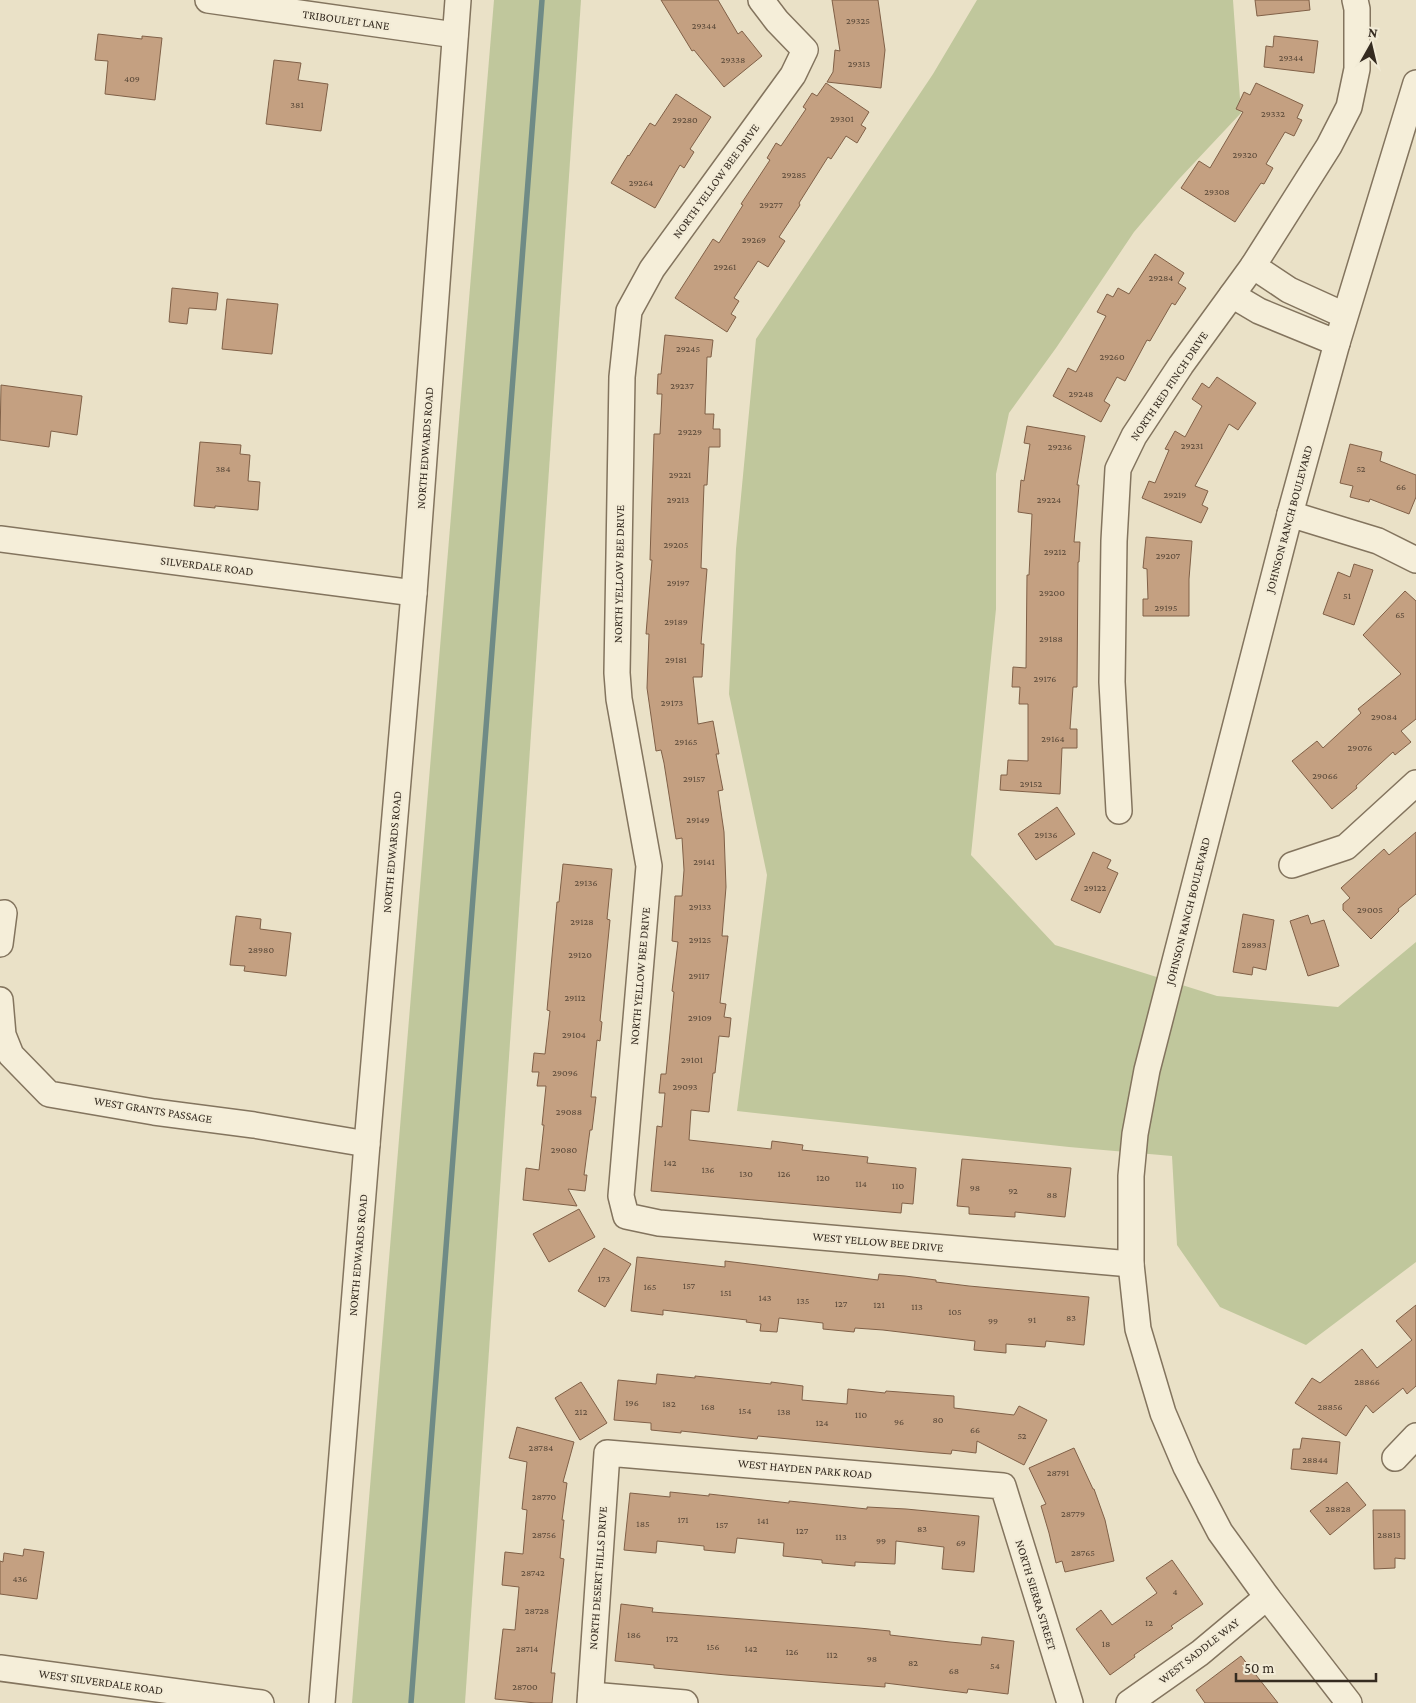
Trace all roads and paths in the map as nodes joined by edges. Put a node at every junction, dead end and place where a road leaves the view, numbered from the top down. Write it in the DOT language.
graph roads {
  1 [pos="208,0"];
  2 [pos="458,0"];
  3 [pos="761,0"];
  4 [pos="1355,0"];
  5 [pos="455,35"];
  6 [pos="1416,83"];
  7 [pos="1253,266"];
  8 [pos="1232,294"];
  9 [pos="1344,315"];
  10 [pos="1337,343"];
  11 [pos="1290,514"];
  12 [pos="0,539"];
  13 [pos="1416,560"];
  14 [pos="414,593"];
  15 [pos="1416,783"];
  16 [pos="1120,811"];
  17 [pos="1292,865"];
  18 [pos="4,914"];
  19 [pos="0,944"];
  20 [pos="0,1000"];
  21 [pos="367,1144"];
  22 [pos="626,1216"];
  23 [pos="1131,1264"];
  24 [pos="1416,1436"];
  25 [pos="607,1453"];
  26 [pos="1394,1458"];
  27 [pos="1003,1486"];
  28 [pos="1267,1597"];
  29 [pos="0,1668"];
  30 [pos="590,1699"];
  31 [pos="261,1703"];
  32 [pos="322,1703"];
  33 [pos="685,1703"];
  34 [pos="1070,1703"];
  35 [pos="1129,1703"];
  36 [pos="1349,1703"];
  1 -- 5 [label="street, TRIBOULET LANE"];
  2 -- 5 [label="street, NORTH EDWARDS ROAD"];
  3 -- 22 [label="street, NORTH YELLOW BEE DRIVE"];
  4 -- 7 [label="street, NORTH RED FINCH DRIVE"];
  5 -- 14 [label="street, NORTH EDWARDS ROAD"];
  6 -- 9 [label="street, JOHNSON RANCH BOULEVARD"];
  7 -- 8 [label="street, NORTH RED FINCH DRIVE"];
  7 -- 9 [label="street"];
  8 -- 10 [label="street"];
  8 -- 16 [label="street, NORTH RED FINCH DRIVE"];
  9 -- 10 [label="street, JOHNSON RANCH BOULEVARD"];
  10 -- 11 [label="street, JOHNSON RANCH BOULEVARD"];
  11 -- 13 [label="street"];
  11 -- 23 [label="street, JOHNSON RANCH BOULEVARD"];
  12 -- 14 [label="street, SILVERDALE ROAD"];
  14 -- 21 [label="street, NORTH EDWARDS ROAD"];
  15 -- 17 [label="street"];
  18 -- 19 [label="street"];
  20 -- 21 [label="street, WEST GRANTS PASSAGE"];
  21 -- 32 [label="street, NORTH EDWARDS ROAD"];
  22 -- 23 [label="street, WEST YELLOW BEE DRIVE"];
  23 -- 28 [label="street, JOHNSON RANCH BOULEVARD"];
  24 -- 26 [label="street"];
  25 -- 27 [label="street, WEST HAYDEN PARK ROAD"];
  25 -- 30 [label="street, NORTH DESERT HILLS DRIVE"];
  27 -- 34 [label="street, NORTH SIERRA STREET"];
  28 -- 35 [label="street, WEST SADDLE WAY"];
  28 -- 36 [label="street, JOHNSON RANCH BOULEVARD"];
  29 -- 31 [label="street, WEST SILVERDALE ROAD"];
  30 -- 33 [label="street"];
}
